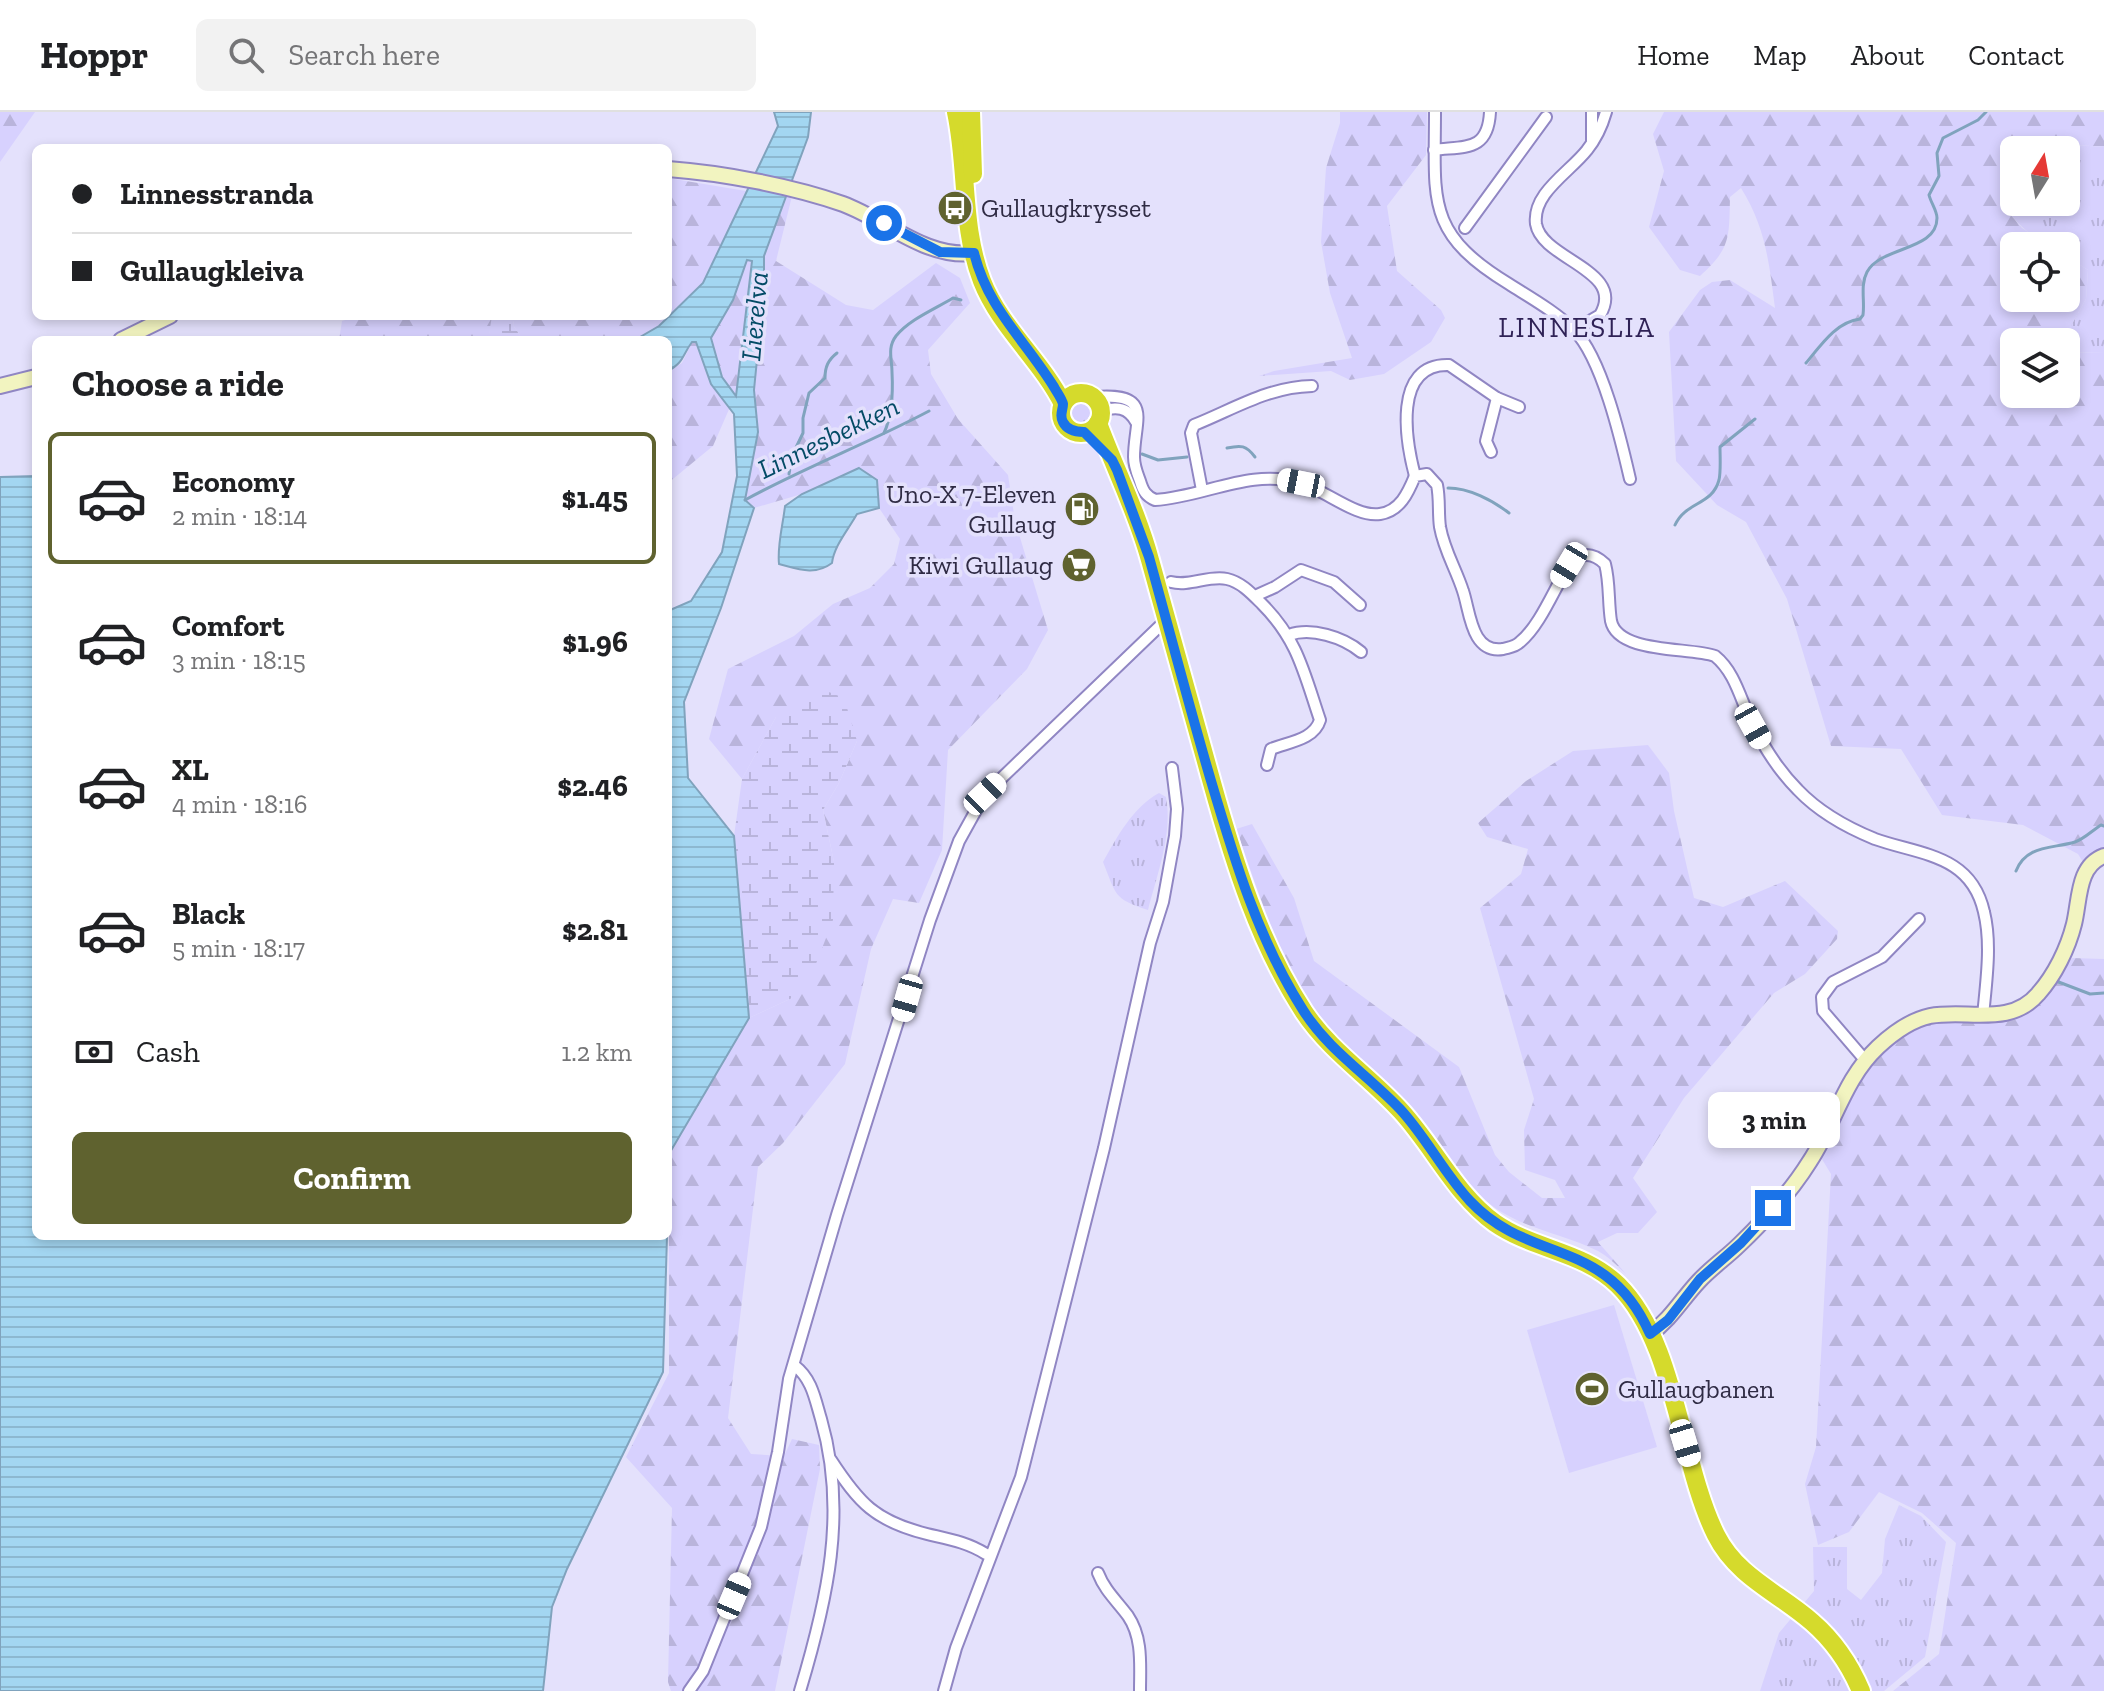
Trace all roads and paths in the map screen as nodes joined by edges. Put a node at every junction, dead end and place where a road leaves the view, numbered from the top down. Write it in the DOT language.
graph roads {
  1 [pos="956,112"];
  2 [pos="971,112"];
  3 [pos="1435,112"];
  4 [pos="1490,112"];
  5 [pos="1592,112"];
  6 [pos="1606,112"];
  7 [pos="1546,117"];
  8 [pos="1593,143"];
  9 [pos="1434,150"];
  10 [pos="672,170"];
  11 [pos="969,228"];
  12 [pos="1465,228"];
  13 [pos="974,253"];
  14 [pos="162,320"];
  15 [pos="1574,330"];
  16 [pos="129,336"];
  17 [pos="32,378"];
  18 [pos="0,386"];
  19 [pos="1312,386"];
  20 [pos="1497,398"];
  21 [pos="1519,407"];
  22 [pos="1086,410"];
  23 [pos="1491,452"];
  24 [pos="1415,476"];
  25 [pos="1630,479"];
  26 [pos="1202,490"];
  27 [pos="1171,582"];
  28 [pos="1255,596"];
  29 [pos="1360,605"];
  30 [pos="1166,620"];
  31 [pos="1289,635"];
  32 [pos="1361,652"];
  33 [pos="1267,765"];
  34 [pos="1172,768"];
  35 [pos="2104,856"];
  36 [pos="1919,919"];
  37 [pos="1983,1016"];
  38 [pos="1865,1060"];
  39 [pos="1650,1334"];
  40 [pos="795,1366"];
  41 [pos="830,1458"];
  42 [pos="986,1554"];
  43 [pos="1098,1573"];
  44 [pos="689,1691"];
  45 [pos="800,1691"];
  46 [pos="944,1691"];
  47 [pos="1140,1691"];
  48 [pos="1861,1691"];
  1 -- 11 [label="highway"];
  2 -- 11 [label="highway"];
  3 -- 9 [label="street"];
  4 -- 9 [label="street"];
  5 -- 8 [label="street"];
  6 -- 8 [label="street"];
  7 -- 12 [label="street"];
  8 -- 15 [label="street"];
  9 -- 15 [label="street"];
  10 -- 13 [label="street"];
  11 -- 13 [label="highway"];
  13 -- 22 [label="highway"];
  14 -- 16 [label="street"];
  15 -- 25 [label="street"];
  17 -- 18 [label="street"];
  19 -- 26 [label="street"];
  20 -- 21 [label="street"];
  20 -- 23 [label="street"];
  20 -- 24 [label="street"];
  22 -- 26 [label="street"];
  22 -- 30 [label="highway"];
  24 -- 26 [label="street"];
  24 -- 37 [label="street"];
  27 -- 28 [label="street"];
  28 -- 29 [label="street"];
  28 -- 31 [label="street"];
  30 -- 39 [label="highway"];
  30 -- 40 [label="street"];
  31 -- 32 [label="street"];
  31 -- 33 [label="street"];
  34 -- 46 [label="street"];
  35 -- 37 [label="street"];
  36 -- 38 [label="street"];
  37 -- 38 [label="street"];
  38 -- 39 [label="street"];
  39 -- 48 [label="highway"];
  40 -- 41 [label="street"];
  40 -- 44 [label="street"];
  41 -- 42 [label="street"];
  41 -- 45 [label="street"];
  43 -- 47 [label="street"];
}
